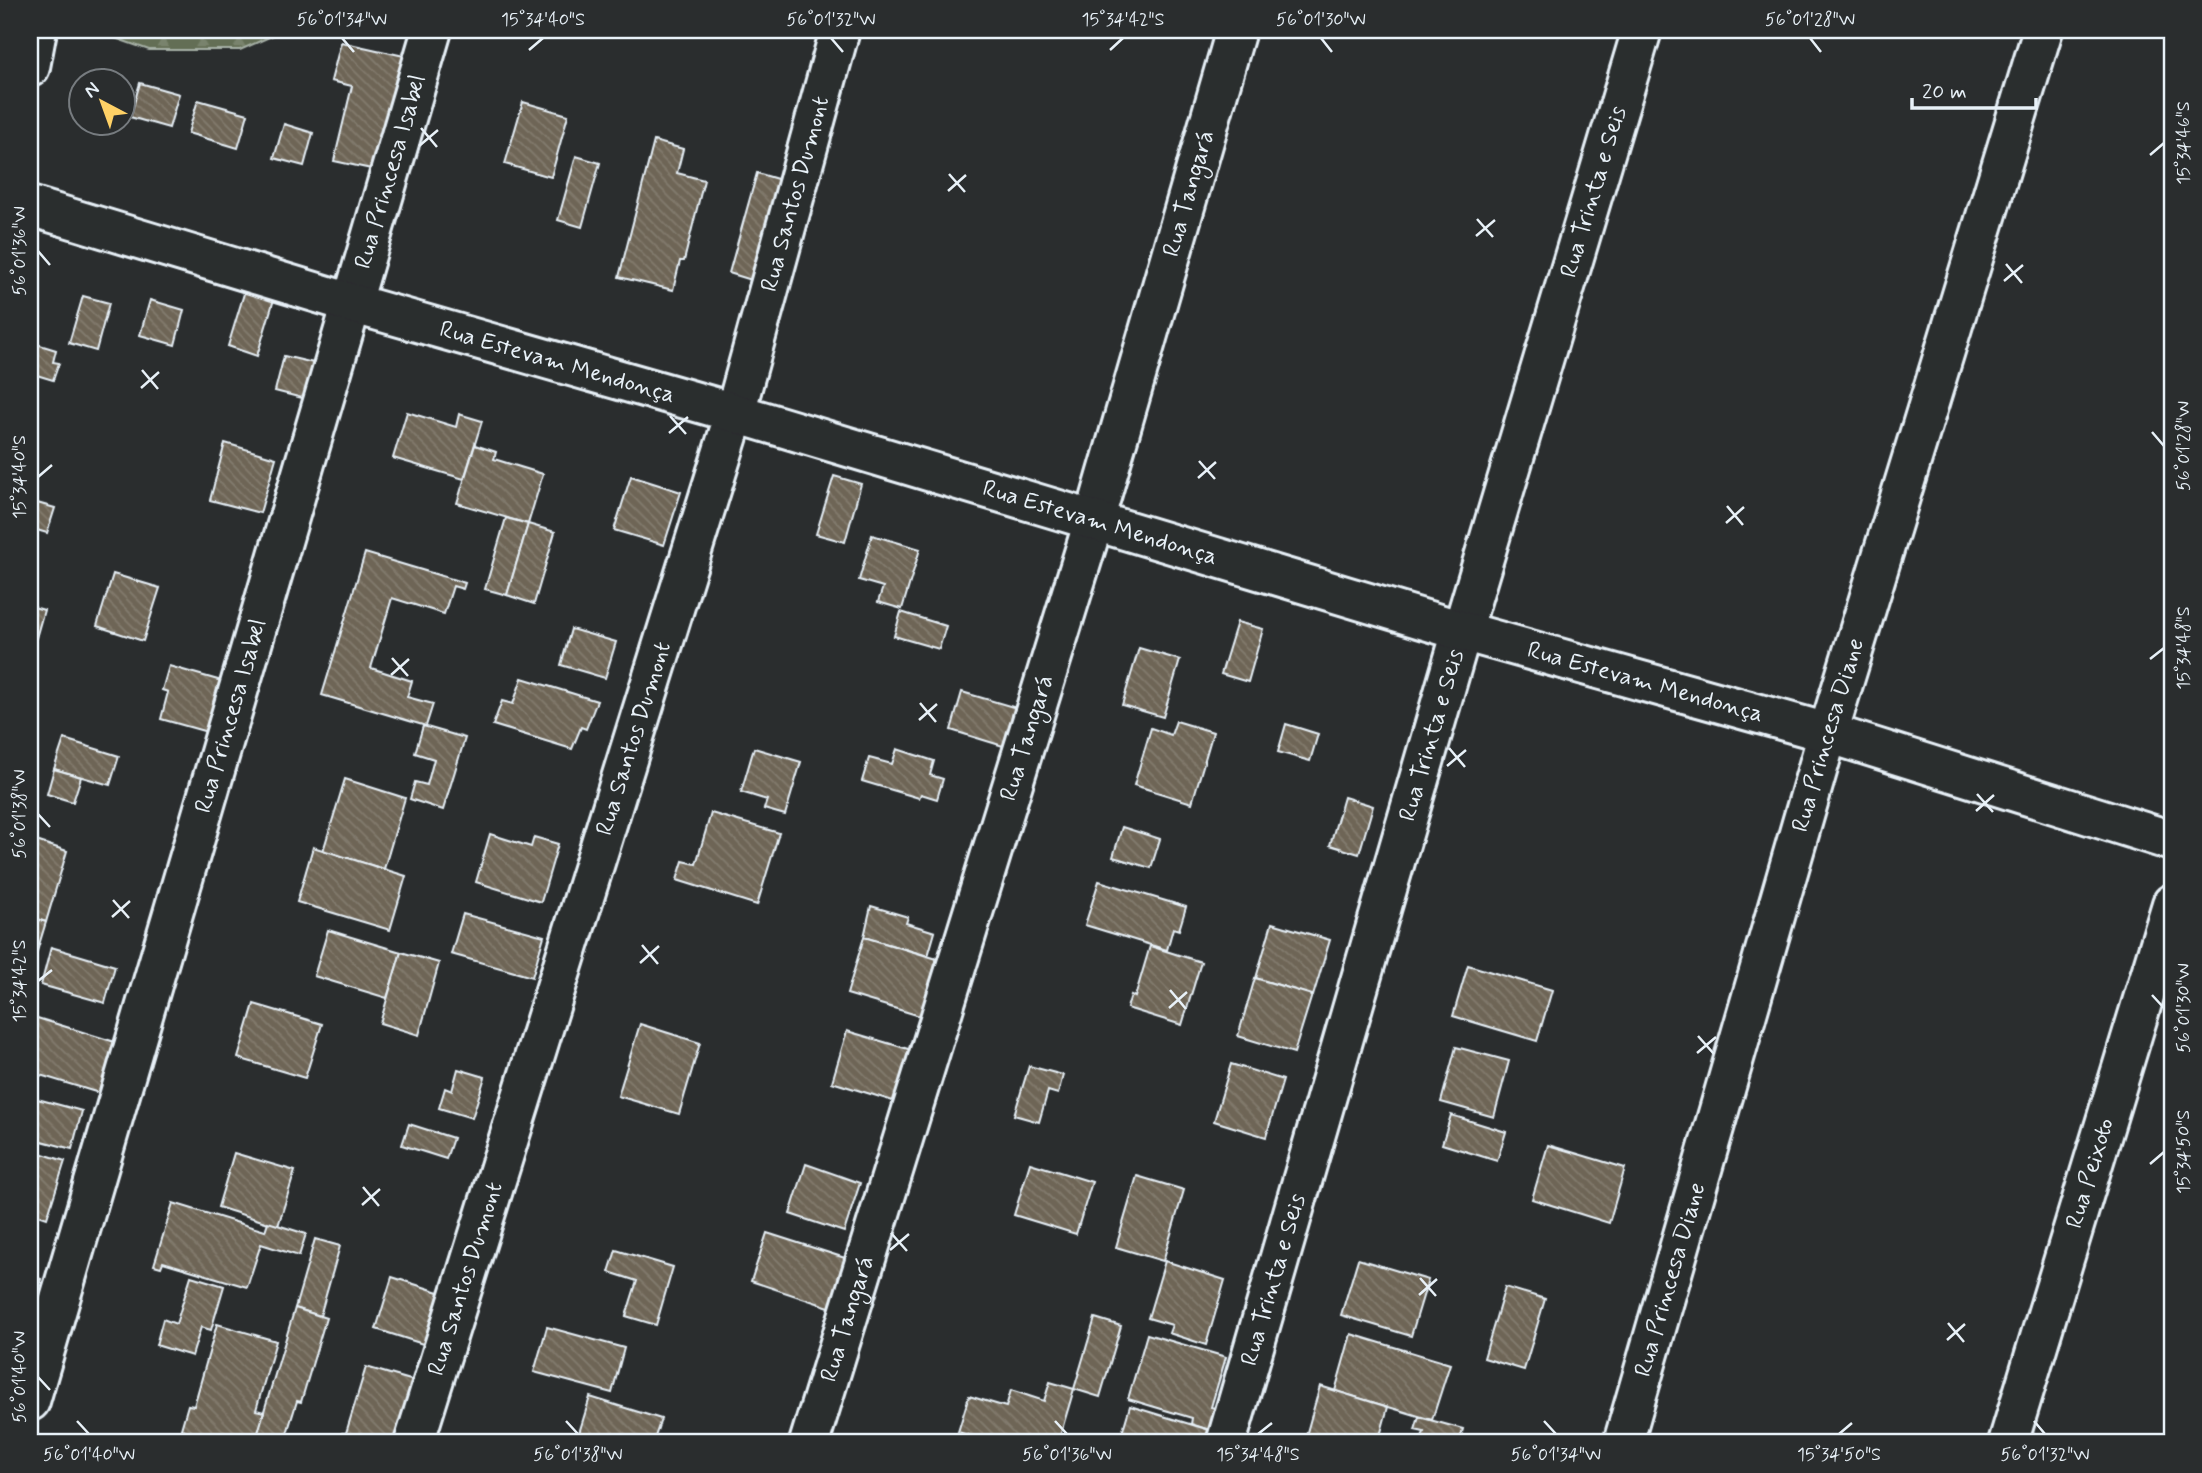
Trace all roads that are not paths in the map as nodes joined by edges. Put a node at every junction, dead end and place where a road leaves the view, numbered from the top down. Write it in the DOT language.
graph roads {
  1 [pos="37,30"];
  2 [pos="432,30"];
  3 [pos="840,30"];
  4 [pos="1236,30"];
  5 [pos="1642,30"];
  6 [pos="2043,30"];
  7 [pos="30,67"];
  8 [pos="30,206"];
  9 [pos="351,303"];
  10 [pos="735,413"];
  11 [pos="1094,521"];
  12 [pos="1462,631"];
  13 [pos="1828,733"];
  14 [pos="2172,841"];
  15 [pos="2172,904"];
  16 [pos="30,1401"];
  17 [pos="414,1443"];
  18 [pos="809,1443"];
  19 [pos="1226,1443"];
  20 [pos="1623,1443"];
  21 [pos="2008,1443"];
  1 -- 7 [label="street"];
  2 -- 9 [label="street, Rua Princesa Isabel"];
  3 -- 10 [label="street, Rua Santos Dumont"];
  4 -- 11 [label="street, Rua Tangará"];
  5 -- 12 [label="street, Rua Trinta e Seis"];
  6 -- 13 [label="street, Rua Princesa Diane"];
  8 -- 9 [label="street, Rua Estevam Mendonça"];
  9 -- 10 [label="street, Rua Estevam Mendonça"];
  9 -- 16 [label="street, Rua Princesa Isabel"];
  10 -- 11 [label="street, Rua Estevam Mendonça"];
  10 -- 17 [label="street, Rua Santos Dumont"];
  11 -- 12 [label="street, Rua Estevam Mendonça"];
  11 -- 18 [label="street, Rua Tangará"];
  12 -- 13 [label="street, Rua Estevam Mendonça"];
  12 -- 19 [label="street, Rua Trinta e Seis"];
  13 -- 14 [label="street, Rua Estevam Mendonça"];
  13 -- 20 [label="street, Rua Princesa Diane"];
  15 -- 21 [label="street, Rua Peixoto"];
}
